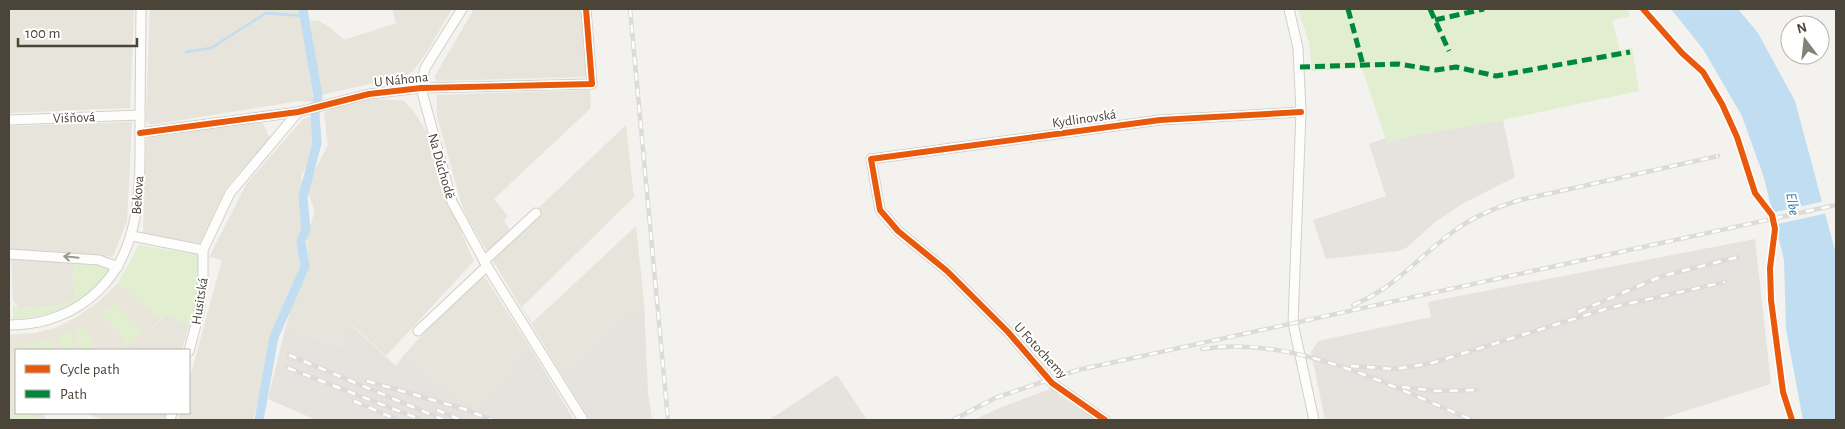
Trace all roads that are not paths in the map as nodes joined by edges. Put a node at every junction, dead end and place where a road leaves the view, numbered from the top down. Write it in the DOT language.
graph roads {
  1 [pos="141,9"];
  2 [pos="462,9"];
  3 [pos="586,9"];
  4 [pos="1289,9"];
  5 [pos="421,88"];
  6 [pos="298,112"];
  7 [pos="1301,112"];
  8 [pos="140,115"];
  9 [pos="9,120"];
  10 [pos="140,133"];
  11 [pos="871,160"];
  12 [pos="536,213"];
  13 [pos="132,236"];
  14 [pos="203,250"];
  15 [pos="9,254"];
  16 [pos="486,263"];
  17 [pos="118,267"];
  18 [pos="9,325"];
  19 [pos="418,331"];
  20 [pos="190,349"];
  21 [pos="583,420"];
  22 [pos="1105,420"];
  23 [pos="1314,420"];
  1 -- 8 [label="street, Bekova"];
  2 -- 5 [label="street, U Náhona"];
  3 -- 5 [label="street, U Náhona"];
  4 -- 7 [label="street"];
  5 -- 6 [label="street, U Náhona"];
  5 -- 16 [label="street, Na Důchodě"];
  6 -- 10 [label="street, U Náhona"];
  6 -- 14 [label="street"];
  7 -- 11 [label="street, Kydlinovská"];
  7 -- 23 [label="street"];
  8 -- 9 [label="street, Višňová"];
  8 -- 10 [label="street, Bekova"];
  10 -- 13 [label="street, Bekova"];
  11 -- 22 [label="street, U Fotochemy"];
  12 -- 16 [label="street"];
  13 -- 14 [label="street"];
  13 -- 17 [label="street, Bekova"];
  14 -- 20 [label="street, Husitská"];
  17 -- 15 [label="street, one-way"];
  16 -- 19 [label="street"];
  16 -- 21 [label="street, Na Důchodě"];
  17 -- 18 [label="street, Bekova"];
}
